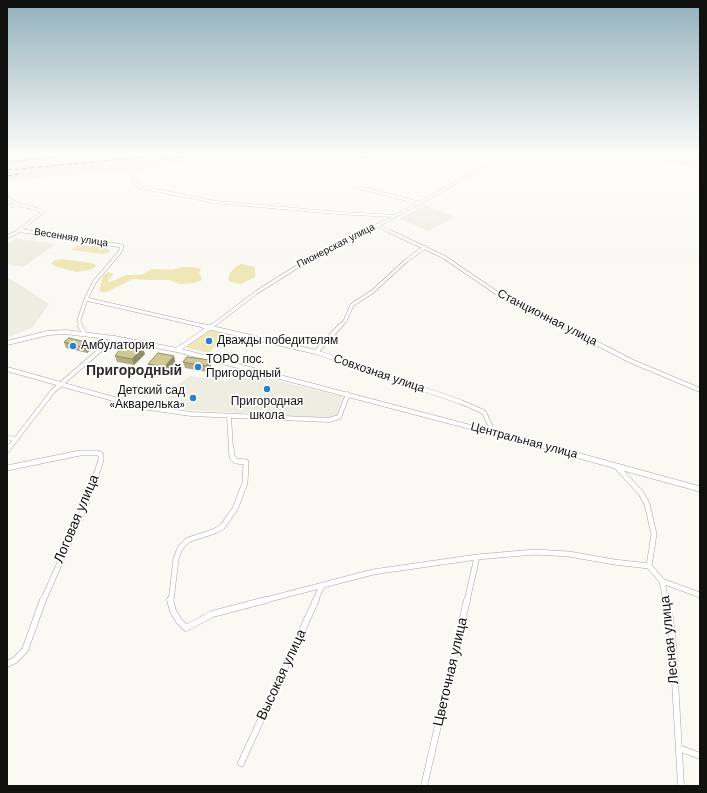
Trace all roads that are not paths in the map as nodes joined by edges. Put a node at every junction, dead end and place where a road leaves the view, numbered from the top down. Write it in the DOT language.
graph roads {
  1 [pos="165,192"];
  2 [pos="377,192"];
  3 [pos="439,192"];
  4 [pos="7,197"];
  5 [pos="420,203"];
  6 [pos="16,204"];
  7 [pos="7,207"];
  8 [pos="395,216"];
  9 [pos="377,225"];
  10 [pos="20,230"];
  11 [pos="7,237"];
  12 [pos="426,247"];
  13 [pos="86,299"];
  14 [pos="208,328"];
  15 [pos="85,334"];
  16 [pos="114,338"];
  17 [pos="7,343"];
  18 [pos="177,350"];
  19 [pos="316,352"];
  20 [pos="7,369"];
  21 [pos="60,384"];
  22 [pos="700,390"];
  23 [pos="348,394"];
  24 [pos="229,417"];
  25 [pos="490,433"];
  26 [pos="7,437"];
  27 [pos="16,440"];
  28 [pos="7,450"];
  29 [pos="615,465"];
  30 [pos="7,468"];
  31 [pos="700,489"];
  32 [pos="477,557"];
  33 [pos="649,566"];
  34 [pos="662,581"];
  35 [pos="322,586"];
  36 [pos="700,595"];
  37 [pos="7,664"];
  38 [pos="679,748"];
  39 [pos="700,756"];
  40 [pos="241,763"];
  41 [pos="424,786"];
  42 [pos="681,786"];
  1 -- 8 [label="street"];
  2 -- 5 [label="street"];
  3 -- 5 [label="street, Пионерская улица"];
  4 -- 6 [label="street"];
  5 -- 8 [label="street, Пионерская улица"];
  6 -- 7 [label="street"];
  6 -- 10 [label="street"];
  8 -- 9 [label="street, Пионерская улица"];
  9 -- 12 [label="street, Станционная улица"];
  9 -- 14 [label="street, Пионерская улица"];
  10 -- 11 [label="street"];
  10 -- 13 [label="street, Весенняя улица"];
  12 -- 19 [label="street"];
  12 -- 22 [label="street, Станционная улица"];
  13 -- 14 [label="street, Совхозная улица"];
  13 -- 15 [label="street"];
  14 -- 18 [label="street, Пионерская улица"];
  14 -- 19 [label="street, Совхозная улица"];
  15 -- 16 [label="street, Центральная улица"];
  15 -- 17 [label="street, Центральная улица"];
  16 -- 18 [label="street, Центральная улица"];
  16 -- 21 [label="street"];
  18 -- 23 [label="street, Центральная улица"];
  19 -- 25 [label="street, Совхозная улица"];
  20 -- 21 [label="street"];
  21 -- 24 [label="street"];
  21 -- 27 [label="street"];
  23 -- 24 [label="street"];
  23 -- 25 [label="street, Центральная улица"];
  24 -- 35 [label="street"];
  25 -- 29 [label="street, Центральная улица"];
  26 -- 27 [label="street"];
  27 -- 28 [label="street"];
  29 -- 31 [label="street, Центральная улица"];
  29 -- 33 [label="street"];
  30 -- 37 [label="street, Логовая улица"];
  32 -- 33 [label="street"];
  32 -- 35 [label="street"];
  32 -- 41 [label="street, Цветочная улица"];
  33 -- 34 [label="street, Лесная улица"];
  34 -- 36 [label="street"];
  34 -- 38 [label="street, Лесная улица"];
  35 -- 40 [label="street, Высокая улица"];
  38 -- 39 [label="street"];
  38 -- 42 [label="street, Лесная улица"];
}
